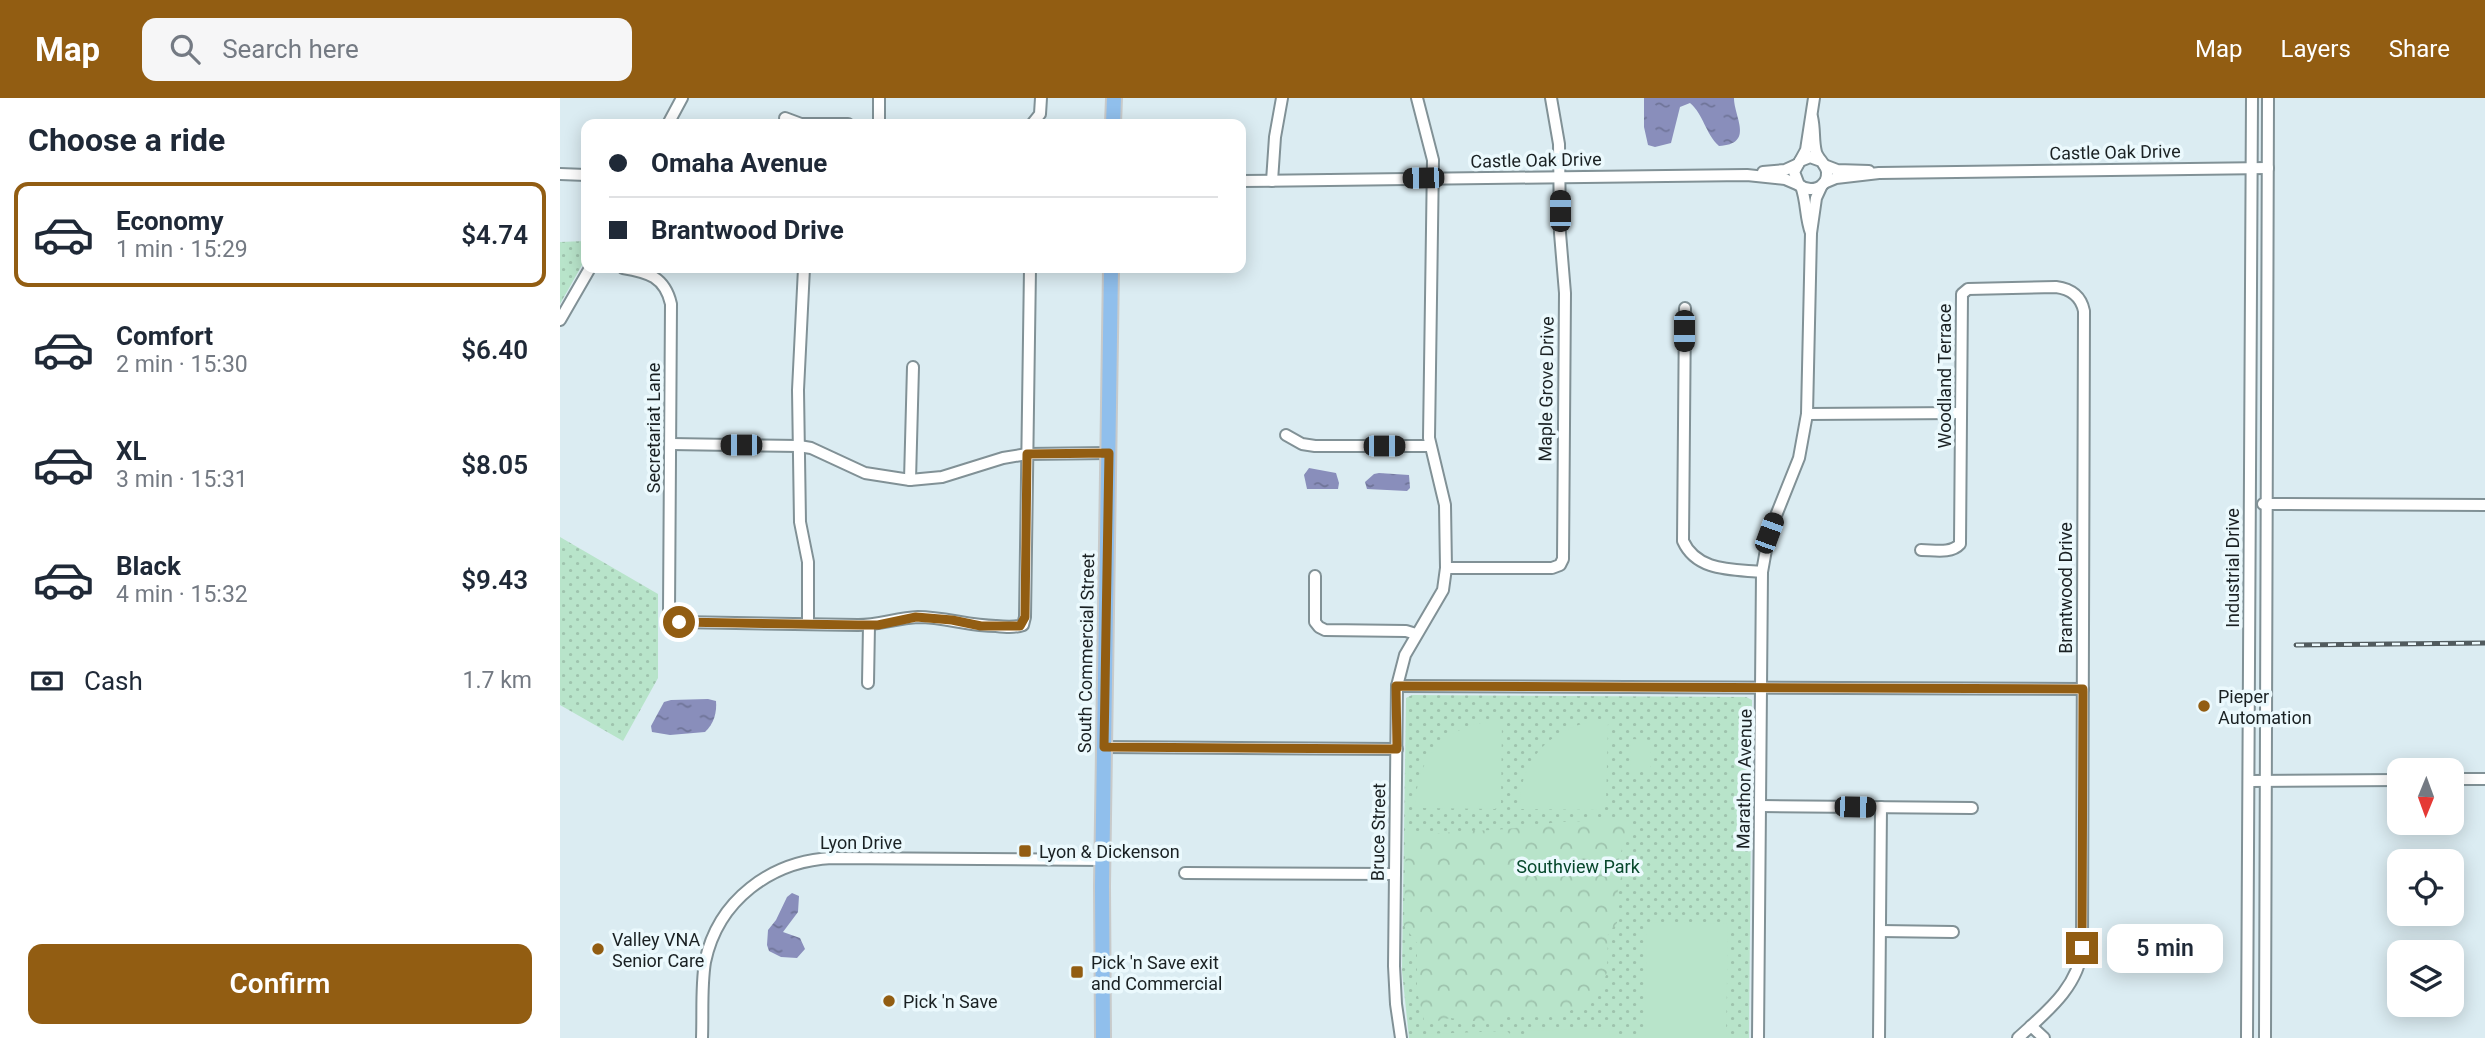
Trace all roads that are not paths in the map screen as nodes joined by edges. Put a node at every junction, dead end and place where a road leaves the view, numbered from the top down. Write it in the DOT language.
graph roads {
  1 [pos="682,98"];
  2 [pos="879,98"];
  3 [pos="1041,98"];
  4 [pos="1114,98"];
  5 [pos="1282,98"];
  6 [pos="1417,98"];
  7 [pos="1551,98"];
  8 [pos="1814,98"];
  9 [pos="2252,98"];
  10 [pos="2268,98"];
  11 [pos="1812,117"];
  12 [pos="671,119"];
  13 [pos="879,119"];
  14 [pos="1036,119"];
  15 [pos="1113,119"];
  16 [pos="1799,163"];
  17 [pos="1822,163"];
  18 [pos="2250,168"];
  19 [pos="2269,168"];
  20 [pos="1879,173"];
  21 [pos="560,174"];
  22 [pos="581,175"];
  23 [pos="1747,175"];
  24 [pos="1560,177"];
  25 [pos="1433,178"];
  26 [pos="1246,181"];
  27 [pos="1272,181"];
  28 [pos="1823,184"];
  29 [pos="1800,186"];
  30 [pos="1811,233"];
  31 [pos="587,273"];
  32 [pos="646,273"];
  33 [pos="804,273"];
  34 [pos="1030,273"];
  35 [pos="1111,273"];
  36 [pos="2081,301"];
  37 [pos="1685,308"];
  38 [pos="560,320"];
  39 [pos="913,368"];
  40 [pos="1961,413"];
  41 [pos="1807,414"];
  42 [pos="1286,435"];
  43 [pos="671,444"];
  44 [pos="799,446"];
  45 [pos="1430,446"];
  46 [pos="1109,453"];
  47 [pos="1027,454"];
  48 [pos="910,480"];
  49 [pos="2250,504"];
  50 [pos="2267,504"];
  51 [pos="2485,505"];
  52 [pos="1921,550"];
  53 [pos="1446,568"];
  54 [pos="1762,572"];
  55 [pos="1315,576"];
  56 [pos="807,624"];
  57 [pos="869,625"];
  58 [pos="1416,634"];
  59 [pos="868,683"];
  60 [pos="1396,686"];
  61 [pos="1762,689"];
  62 [pos="2083,689"];
  63 [pos="1104,747"];
  64 [pos="1397,749"];
  65 [pos="2464,779"];
  66 [pos="2485,779"];
  67 [pos="2387,780"];
  68 [pos="2249,781"];
  69 [pos="2267,781"];
  70 [pos="1761,806"];
  71 [pos="1881,807"];
  72 [pos="1972,808"];
  73 [pos="1102,860"];
  74 [pos="1185,873"];
  75 [pos="1395,874"];
  76 [pos="1880,931"];
  77 [pos="1953,932"];
  78 [pos="2031,1026"];
  79 [pos="702,1038"];
  80 [pos="1103,1038"];
  81 [pos="1401,1038"];
  82 [pos="1758,1038"];
  83 [pos="1879,1038"];
  84 [pos="2018,1038"];
  85 [pos="2043,1038"];
  86 [pos="2246,1038"];
  87 [pos="2265,1038"];
  1 -- 12 [label="street"];
  2 -- 13 [label="street"];
  3 -- 14 [label="street"];
  4 -- 15 [label="main road"];
  5 -- 27 [label="street"];
  6 -- 25 [label="street, Bruce Street"];
  7 -- 24 [label="street, Maple Grove Drive"];
  8 -- 11 [label="street"];
  9 -- 18 [label="street, Industrial Drive"];
  10 -- 19 [label="street, Industrial Drive"];
  11 -- 16 [label="street"];
  11 -- 17 [label="street"];
  16 -- 17 [label="street"];
  16 -- 23 [label="street, Castle Oak Drive"];
  16 -- 29 [label="street"];
  17 -- 20 [label="street, Castle Oak Drive"];
  17 -- 28 [label="street"];
  18 -- 19 [label="street, Castle Oak Drive"];
  18 -- 20 [label="street, Castle Oak Drive"];
  18 -- 49 [label="street, Industrial Drive"];
  19 -- 50 [label="street, Industrial Drive"];
  20 -- 28 [label="street, Castle Oak Drive"];
  21 -- 22 [label="street"];
  23 -- 24 [label="street, Castle Oak Drive"];
  23 -- 29 [label="street, Castle Oak Drive"];
  24 -- 25 [label="street, Castle Oak Drive"];
  24 -- 53 [label="street, Maple Grove Drive"];
  25 -- 27 [label="street, Castle Oak Drive"];
  25 -- 45 [label="street, Bruce Street"];
  26 -- 27 [label="street, Castle Oak Drive"];
  28 -- 29 [label="street"];
  28 -- 30 [label="street, Marathon Avenue"];
  29 -- 30 [label="street, Marathon Avenue"];
  30 -- 41 [label="street, Marathon Avenue"];
  31 -- 38 [label="street"];
  32 -- 43 [label="street, Secretariat Lane"];
  33 -- 44 [label="street"];
  34 -- 47 [label="street"];
  35 -- 46 [label="main road, South Commercial Street"];
  36 -- 40 [label="street, Woodland Terrace"];
  36 -- 62 [label="street, Brantwood Drive"];
  37 -- 54 [label="street"];
  39 -- 48 [label="street"];
  40 -- 41 [label="street"];
  40 -- 52 [label="street, Woodland Terrace"];
  41 -- 54 [label="street, Marathon Avenue"];
  42 -- 45 [label="street"];
  43 -- 44 [label="street"];
  43 -- 56 [label="street, Secretariat Lane"];
  44 -- 48 [label="street"];
  44 -- 56 [label="street"];
  45 -- 53 [label="street, Bruce Street"];
  46 -- 47 [label="street"];
  46 -- 63 [label="main road, South Commercial Street"];
  47 -- 48 [label="street"];
  47 -- 57 [label="street"];
  49 -- 50 [label="street"];
  49 -- 68 [label="street, Industrial Drive"];
  50 -- 51 [label="street"];
  50 -- 69 [label="street, Industrial Drive"];
  53 -- 58 [label="street, Bruce Street"];
  54 -- 61 [label="street, Marathon Avenue"];
  55 -- 58 [label="street"];
  56 -- 57 [label="street"];
  57 -- 59 [label="street"];
  58 -- 60 [label="street, Bruce Street"];
  60 -- 61 [label="street"];
  60 -- 64 [label="street, Bruce Street"];
  61 -- 62 [label="street"];
  61 -- 70 [label="street, Marathon Avenue"];
  62 -- 78 [label="street, Brantwood Drive"];
  63 -- 64 [label="street"];
  63 -- 73 [label="main road, South Commercial Street"];
  64 -- 75 [label="street, Bruce Street"];
  65 -- 66 [label="street"];
  67 -- 69 [label="street"];
  68 -- 69 [label="street"];
  68 -- 86 [label="street, Industrial Drive"];
  69 -- 87 [label="street, Industrial Drive"];
  70 -- 71 [label="street"];
  70 -- 82 [label="street, Marathon Avenue"];
  71 -- 72 [label="street"];
  71 -- 76 [label="street"];
  73 -- 79 [label="street, Lyon Drive"];
  73 -- 80 [label="main road, South Commercial Street"];
  74 -- 75 [label="street"];
  75 -- 81 [label="street, Bruce Street"];
  76 -- 77 [label="street"];
  76 -- 83 [label="street"];
  78 -- 84 [label="street, Brantwood Drive"];
  78 -- 85 [label="street"];
}
